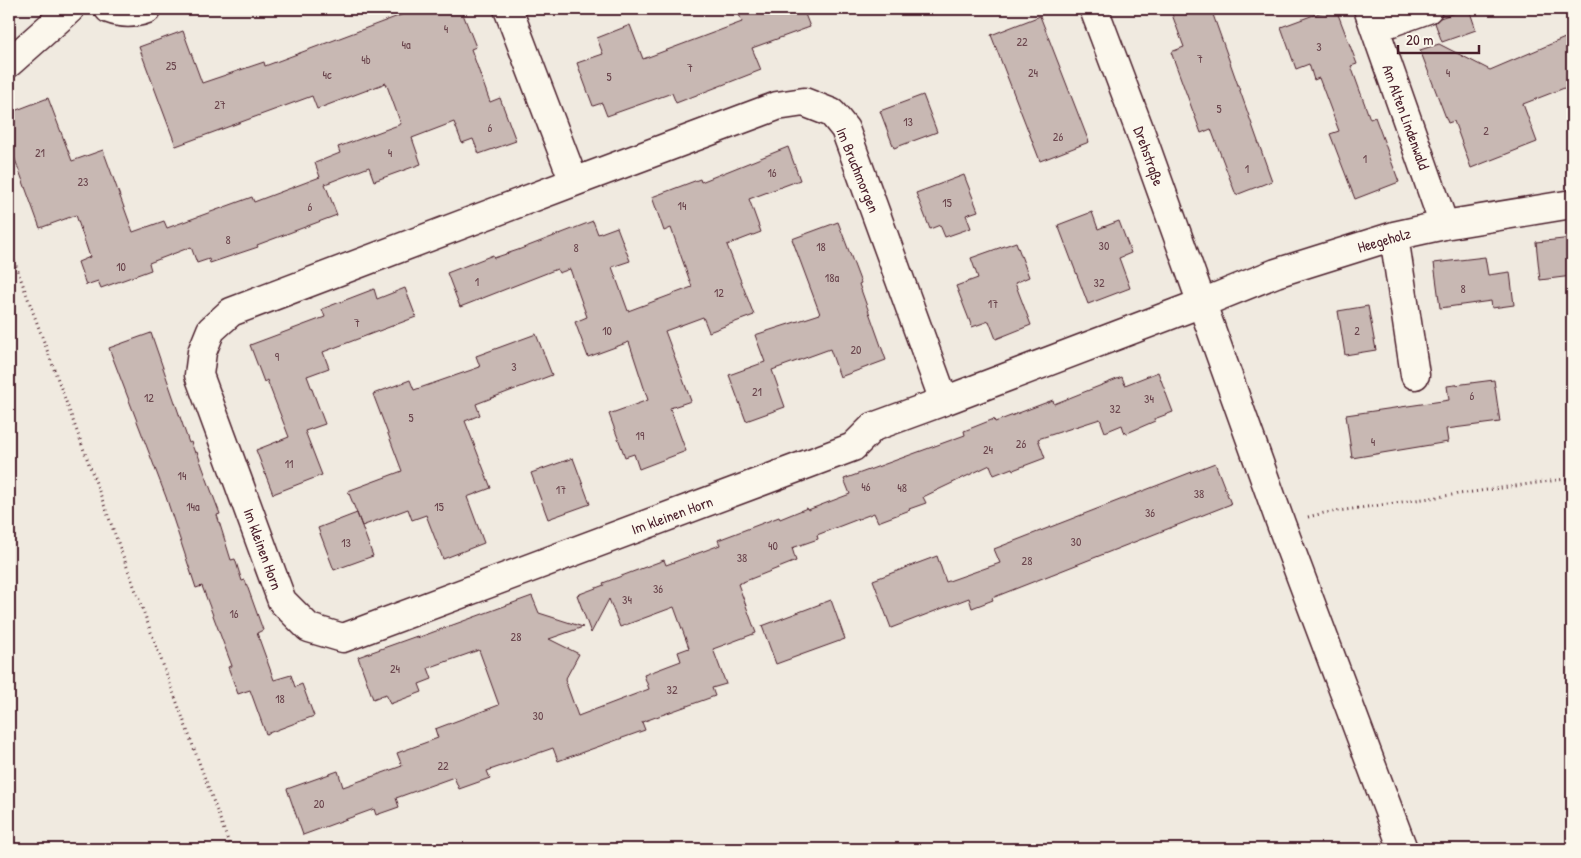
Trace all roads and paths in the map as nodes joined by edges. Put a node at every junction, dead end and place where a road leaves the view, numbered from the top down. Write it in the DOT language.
graph roads {
  1 [pos="70,9"];
  2 [pos="109,9"];
  3 [pos="147,9"];
  4 [pos="508,9"];
  5 [pos="1094,9"];
  6 [pos="1428,9"];
  7 [pos="1371,19"];
  8 [pos="9,63"];
  9 [pos="574,182"];
  10 [pos="1572,204"];
  11 [pos="1444,224"];
  12 [pos="1394,236"];
  13 [pos="9,247"];
  14 [pos="1202,303"];
  15 [pos="1415,375"];
  16 [pos="944,401"];
  17 [pos="1572,478"];
  18 [pos="1281,524"];
  19 [pos="230,849"];
  20 [pos="1402,849"];
  1 -- 8 [label="street"];
  2 -- 3 [label="street"];
  4 -- 9 [label="street"];
  5 -- 14 [label="street, Drehstraße"];
  6 -- 7 [label="street"];
  7 -- 11 [label="street, Am Alten Lindenwald"];
  9 -- 16 [label="street, Im Bruchmorgen"];
  9 -- 16 [label="street, Im kleinen Horn"];
  10 -- 11 [label="street, Heegeholz"];
  11 -- 12 [label="street, Heegeholz"];
  12 -- 14 [label="street, Heegeholz"];
  12 -- 15 [label="street"];
  13 -- 19 [label="path"];
  14 -- 16 [label="street"];
  14 -- 18 [label="street, Drehstraße"];
  17 -- 18 [label="path"];
  18 -- 20 [label="street, Drehstraße"];
}
